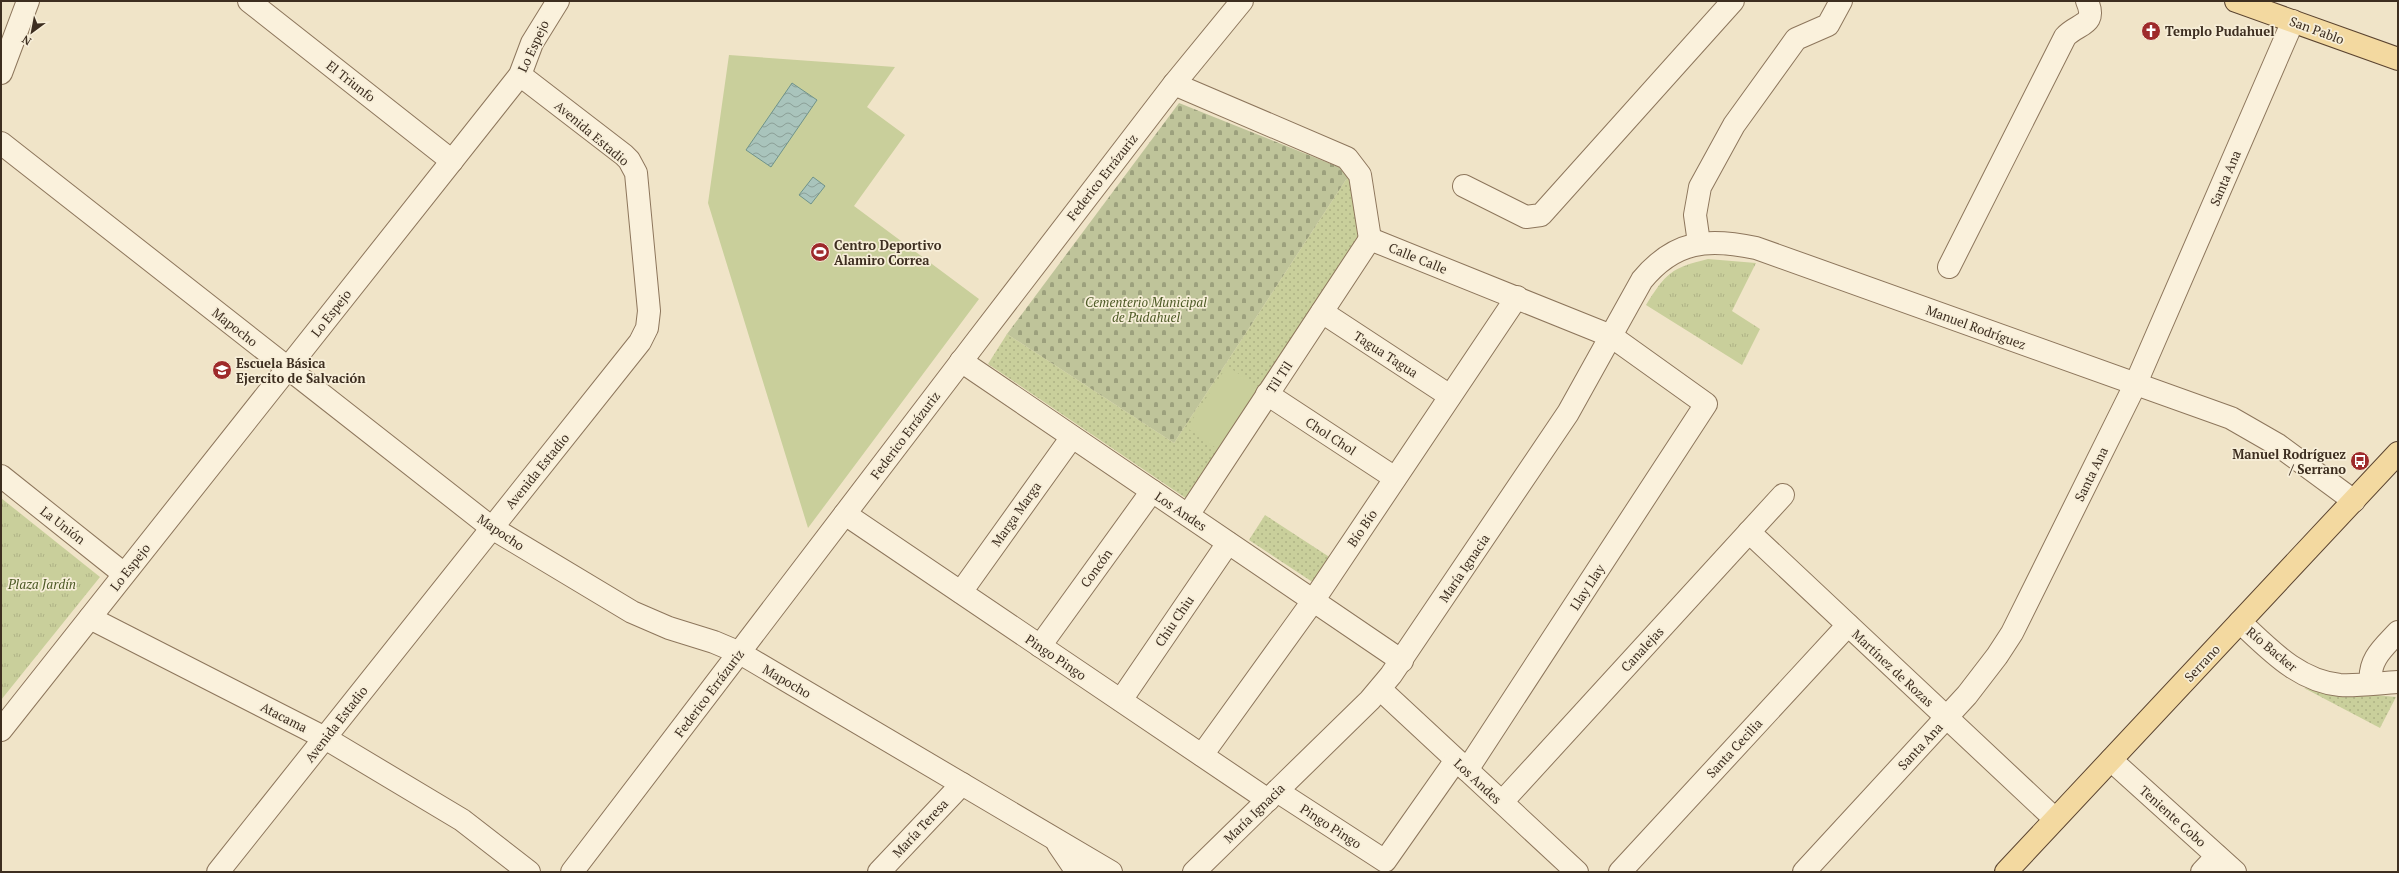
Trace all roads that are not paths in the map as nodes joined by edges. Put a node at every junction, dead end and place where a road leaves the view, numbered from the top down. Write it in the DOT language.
graph roads {
  1 [pos="28,1"];
  2 [pos="249,1"];
  3 [pos="558,1"];
  4 [pos="1242,1"];
  5 [pos="1733,1"];
  6 [pos="1841,1"];
  7 [pos="2087,1"];
  8 [pos="2236,1"];
  9 [pos="2293,21"];
  10 [pos="2398,59"];
  11 [pos="1,73"];
  12 [pos="520,75"];
  13 [pos="1174,84"];
  14 [pos="1,143"];
  15 [pos="452,161"];
  16 [pos="1464,186"];
  17 [pos="1370,239"];
  18 [pos="1699,243"];
  19 [pos="1949,267"];
  20 [pos="1517,297"];
  21 [pos="1322,312"];
  22 [pos="1611,336"];
  23 [pos="961,361"];
  24 [pos="288,368"];
  25 [pos="2136,383"];
  26 [pos="1267,394"];
  27 [pos="1450,396"];
  28 [pos="1706,404"];
  29 [pos="1072,437"];
  30 [pos="2398,454"];
  31 [pos="1,476"];
  32 [pos="1395,478"];
  33 [pos="1152,491"];
  34 [pos="1783,495"];
  35 [pos="2354,501"];
  36 [pos="845,514"];
  37 [pos="1188,515"];
  38 [pos="492,528"];
  39 [pos="1750,532"];
  40 [pos="1228,543"];
  41 [pos="124,574"];
  42 [pos="961,592"];
  43 [pos="1313,601"];
  44 [pos="90,618"];
  45 [pos="2240,622"];
  46 [pos="1848,625"];
  47 [pos="2398,632"];
  48 [pos="1040,646"];
  49 [pos="740,653"];
  50 [pos="1402,661"];
  51 [pos="2398,682"];
  52 [pos="2371,683"];
  53 [pos="1380,689"];
  54 [pos="1121,700"];
  55 [pos="1946,717"];
  56 [pos="1,730"];
  57 [pos="325,738"];
  58 [pos="1202,755"];
  59 [pos="2111,760"];
  60 [pos="1462,765"];
  61 [pos="962,784"];
  62 [pos="1273,795"];
  63 [pos="1502,802"];
  64 [pos="2055,820"];
  65 [pos="1054,838"];
  66 [pos="2217,856"];
  67 [pos="1385,861"];
  68 [pos="218,872"];
  69 [pos="529,872"];
  70 [pos="572,872"];
  71 [pos="879,872"];
  72 [pos="1077,872"];
  73 [pos="1111,872"];
  74 [pos="1194,872"];
  75 [pos="1577,872"];
  76 [pos="1620,872"];
  77 [pos="1804,872"];
  78 [pos="2006,872"];
  79 [pos="2202,872"];
  80 [pos="2235,872"];
  1 -- 11 [label="street"];
  2 -- 15 [label="street, El Triunfo"];
  3 -- 12 [label="street, Lo Espejo"];
  4 -- 13 [label="street, Federico Errázuriz"];
  5 -- 16 [label="street"];
  6 -- 18 [label="street"];
  7 -- 19 [label="street"];
  8 -- 9 [label="main road, San Pablo"];
  9 -- 10 [label="main road, San Pablo"];
  9 -- 25 [label="street, Santa Ana"];
  12 -- 15 [label="street, Lo Espejo"];
  12 -- 38 [label="street, Avenida Estadio"];
  13 -- 17 [label="street"];
  13 -- 23 [label="street, Federico Errázuriz"];
  14 -- 24 [label="street, Mapocho"];
  15 -- 24 [label="street, Lo Espejo"];
  17 -- 20 [label="street, Calle Calle"];
  17 -- 21 [label="street, Til Til"];
  18 -- 22 [label="street, María Ignacia"];
  18 -- 25 [label="street, Manuel Rodríguez"];
  20 -- 22 [label="street, Calle Calle"];
  20 -- 27 [label="street, Bío Bío"];
  21 -- 26 [label="street, Til Til"];
  21 -- 27 [label="street, Tagua Tagua"];
  22 -- 28 [label="street, Calle Calle"];
  22 -- 50 [label="street, María Ignacia"];
  23 -- 29 [label="street, Los Andes"];
  23 -- 36 [label="street, Federico Errázuriz"];
  24 -- 38 [label="street, Mapocho"];
  24 -- 41 [label="street, Lo Espejo"];
  25 -- 35 [label="street, Manuel Rodríguez"];
  25 -- 55 [label="street, Santa Ana"];
  26 -- 32 [label="street, Chol Chol"];
  26 -- 37 [label="street, Til Til"];
  27 -- 32 [label="street, Bío Bío"];
  28 -- 60 [label="street, Llay Llay"];
  29 -- 33 [label="street, Los Andes"];
  29 -- 42 [label="street, Marga Marga"];
  30 -- 35 [label="main road, Serrano"];
  31 -- 41 [label="street, La Unión"];
  32 -- 43 [label="street, Bío Bío"];
  33 -- 37 [label="street, Los Andes"];
  33 -- 48 [label="street, Concón"];
  34 -- 39 [label="street, Canalejas"];
  35 -- 45 [label="main road, Serrano"];
  36 -- 42 [label="street, Pingo Pingo"];
  36 -- 49 [label="street, Federico Errázuriz"];
  37 -- 40 [label="street, Los Andes"];
  38 -- 49 [label="street, Mapocho"];
  38 -- 57 [label="street, Avenida Estadio"];
  39 -- 46 [label="street, Martínez de Rozas"];
  39 -- 63 [label="street, Canalejas"];
  40 -- 43 [label="street, Los Andes"];
  40 -- 54 [label="street, Chiu Chiu"];
  41 -- 44 [label="street, Lo Espejo"];
  42 -- 48 [label="street, Pingo Pingo"];
  43 -- 50 [label="street, Los Andes"];
  43 -- 58 [label="street, Bío Bío"];
  44 -- 56 [label="street, Lo Espejo"];
  44 -- 57 [label="street, Atacama"];
  45 -- 52 [label="street, Río Backer"];
  45 -- 59 [label="main road, Serrano"];
  46 -- 55 [label="street, Martínez de Rozas"];
  46 -- 76 [label="street, Santa Cecilia"];
  47 -- 52 [label="street"];
  48 -- 54 [label="street, Pingo Pingo"];
  49 -- 61 [label="street, Mapocho"];
  49 -- 70 [label="street, Federico Errázuriz"];
  50 -- 53 [label="street, María Ignacia"];
  51 -- 52 [label="street, Río Backer"];
  53 -- 60 [label="street, Los Andes"];
  53 -- 62 [label="street, María Ignacia"];
  54 -- 58 [label="street, Pingo Pingo"];
  55 -- 64 [label="street, Martínez de Rozas"];
  55 -- 77 [label="street, Santa Ana"];
  57 -- 68 [label="street, Avenida Estadio"];
  57 -- 69 [label="street, Atacama"];
  58 -- 62 [label="street, Pingo Pingo"];
  59 -- 64 [label="main road, Serrano"];
  59 -- 66 [label="street, Teniente Cobo"];
  60 -- 63 [label="street, Los Andes"];
  60 -- 67 [label="street, Llay Llay"];
  61 -- 65 [label="street, Mapocho"];
  61 -- 71 [label="street, María Teresa"];
  62 -- 67 [label="street, Pingo Pingo"];
  62 -- 74 [label="street, María Ignacia"];
  63 -- 75 [label="street, Los Andes"];
  64 -- 78 [label="main road, Serrano"];
  65 -- 72 [label="street, Mapocho"];
  65 -- 73 [label="street, Mapocho"];
  66 -- 79 [label="street"];
  66 -- 80 [label="street, Teniente Cobo"];
}
